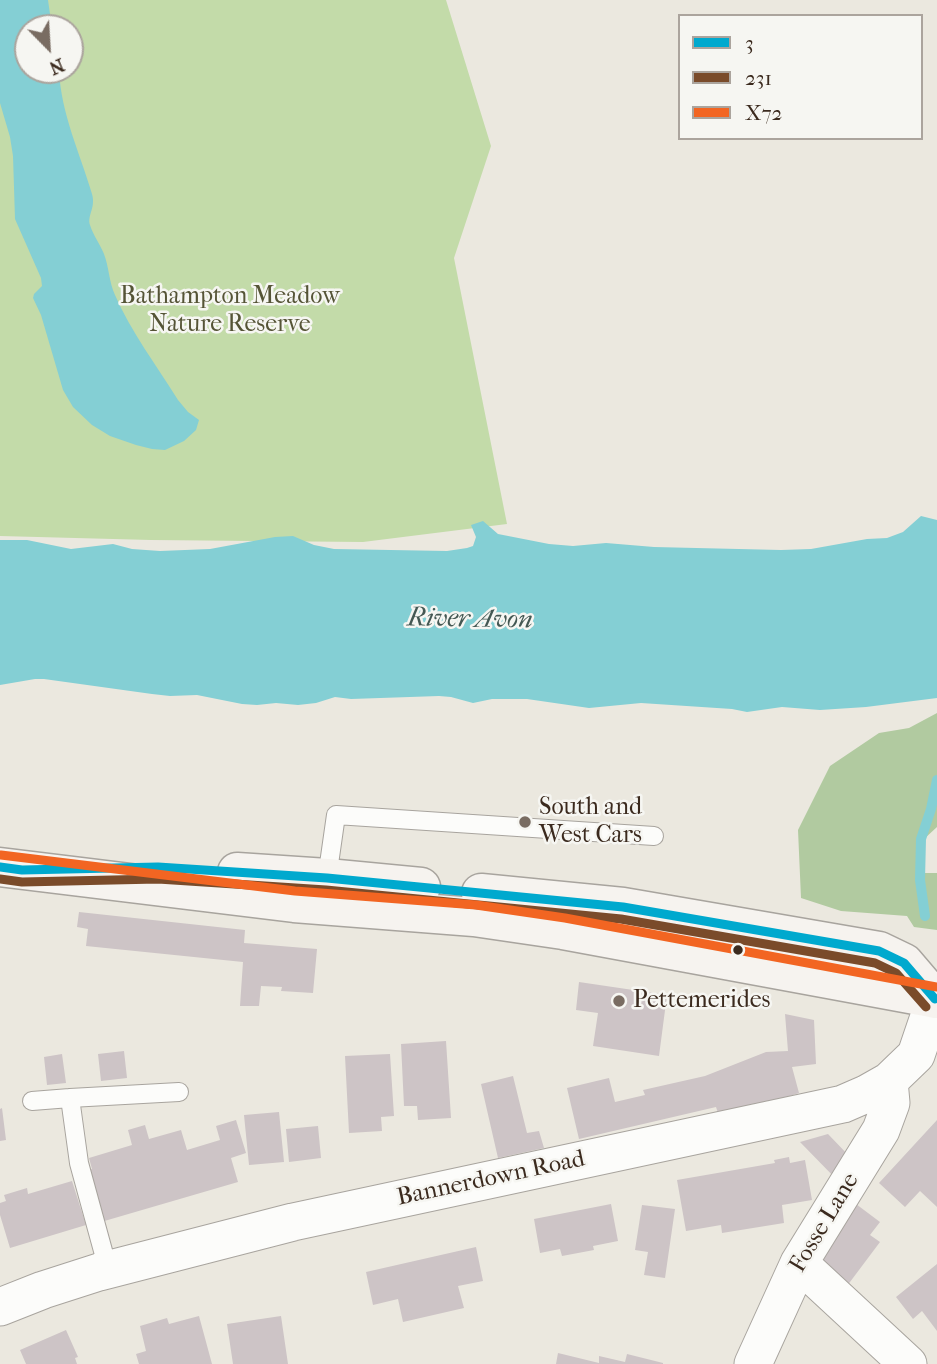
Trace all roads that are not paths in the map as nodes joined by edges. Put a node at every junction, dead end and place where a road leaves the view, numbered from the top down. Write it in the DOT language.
graph roads {
  1 [pos="654,836"];
  2 [pos="11,869"];
  3 [pos="327,878"];
  4 [pos="936,999"];
  5 [pos="889,1081"];
  6 [pos="179,1091"];
  7 [pos="70,1098"];
  8 [pos="32,1101"];
  9 [pos="799,1263"];
  10 [pos="108,1269"];
  11 [pos="0,1307"];
  12 [pos="753,1364"];
  13 [pos="908,1364"];
  1 -- 3 [label="lane"];
  2 -- 3 [label="street"];
  2 -- 4 [label="street"];
  3 -- 4 [label="street"];
  4 -- 5 [label="street, Bannerdown Road"];
  5 -- 9 [label="street, Fosse Lane"];
  5 -- 10 [label="street, Bannerdown Road"];
  6 -- 7 [label="lane"];
  7 -- 8 [label="lane"];
  7 -- 10 [label="lane"];
  9 -- 12 [label="street, Fosse Lane"];
  9 -- 13 [label="street"];
  10 -- 11 [label="street, Bannerdown Road"];
}
